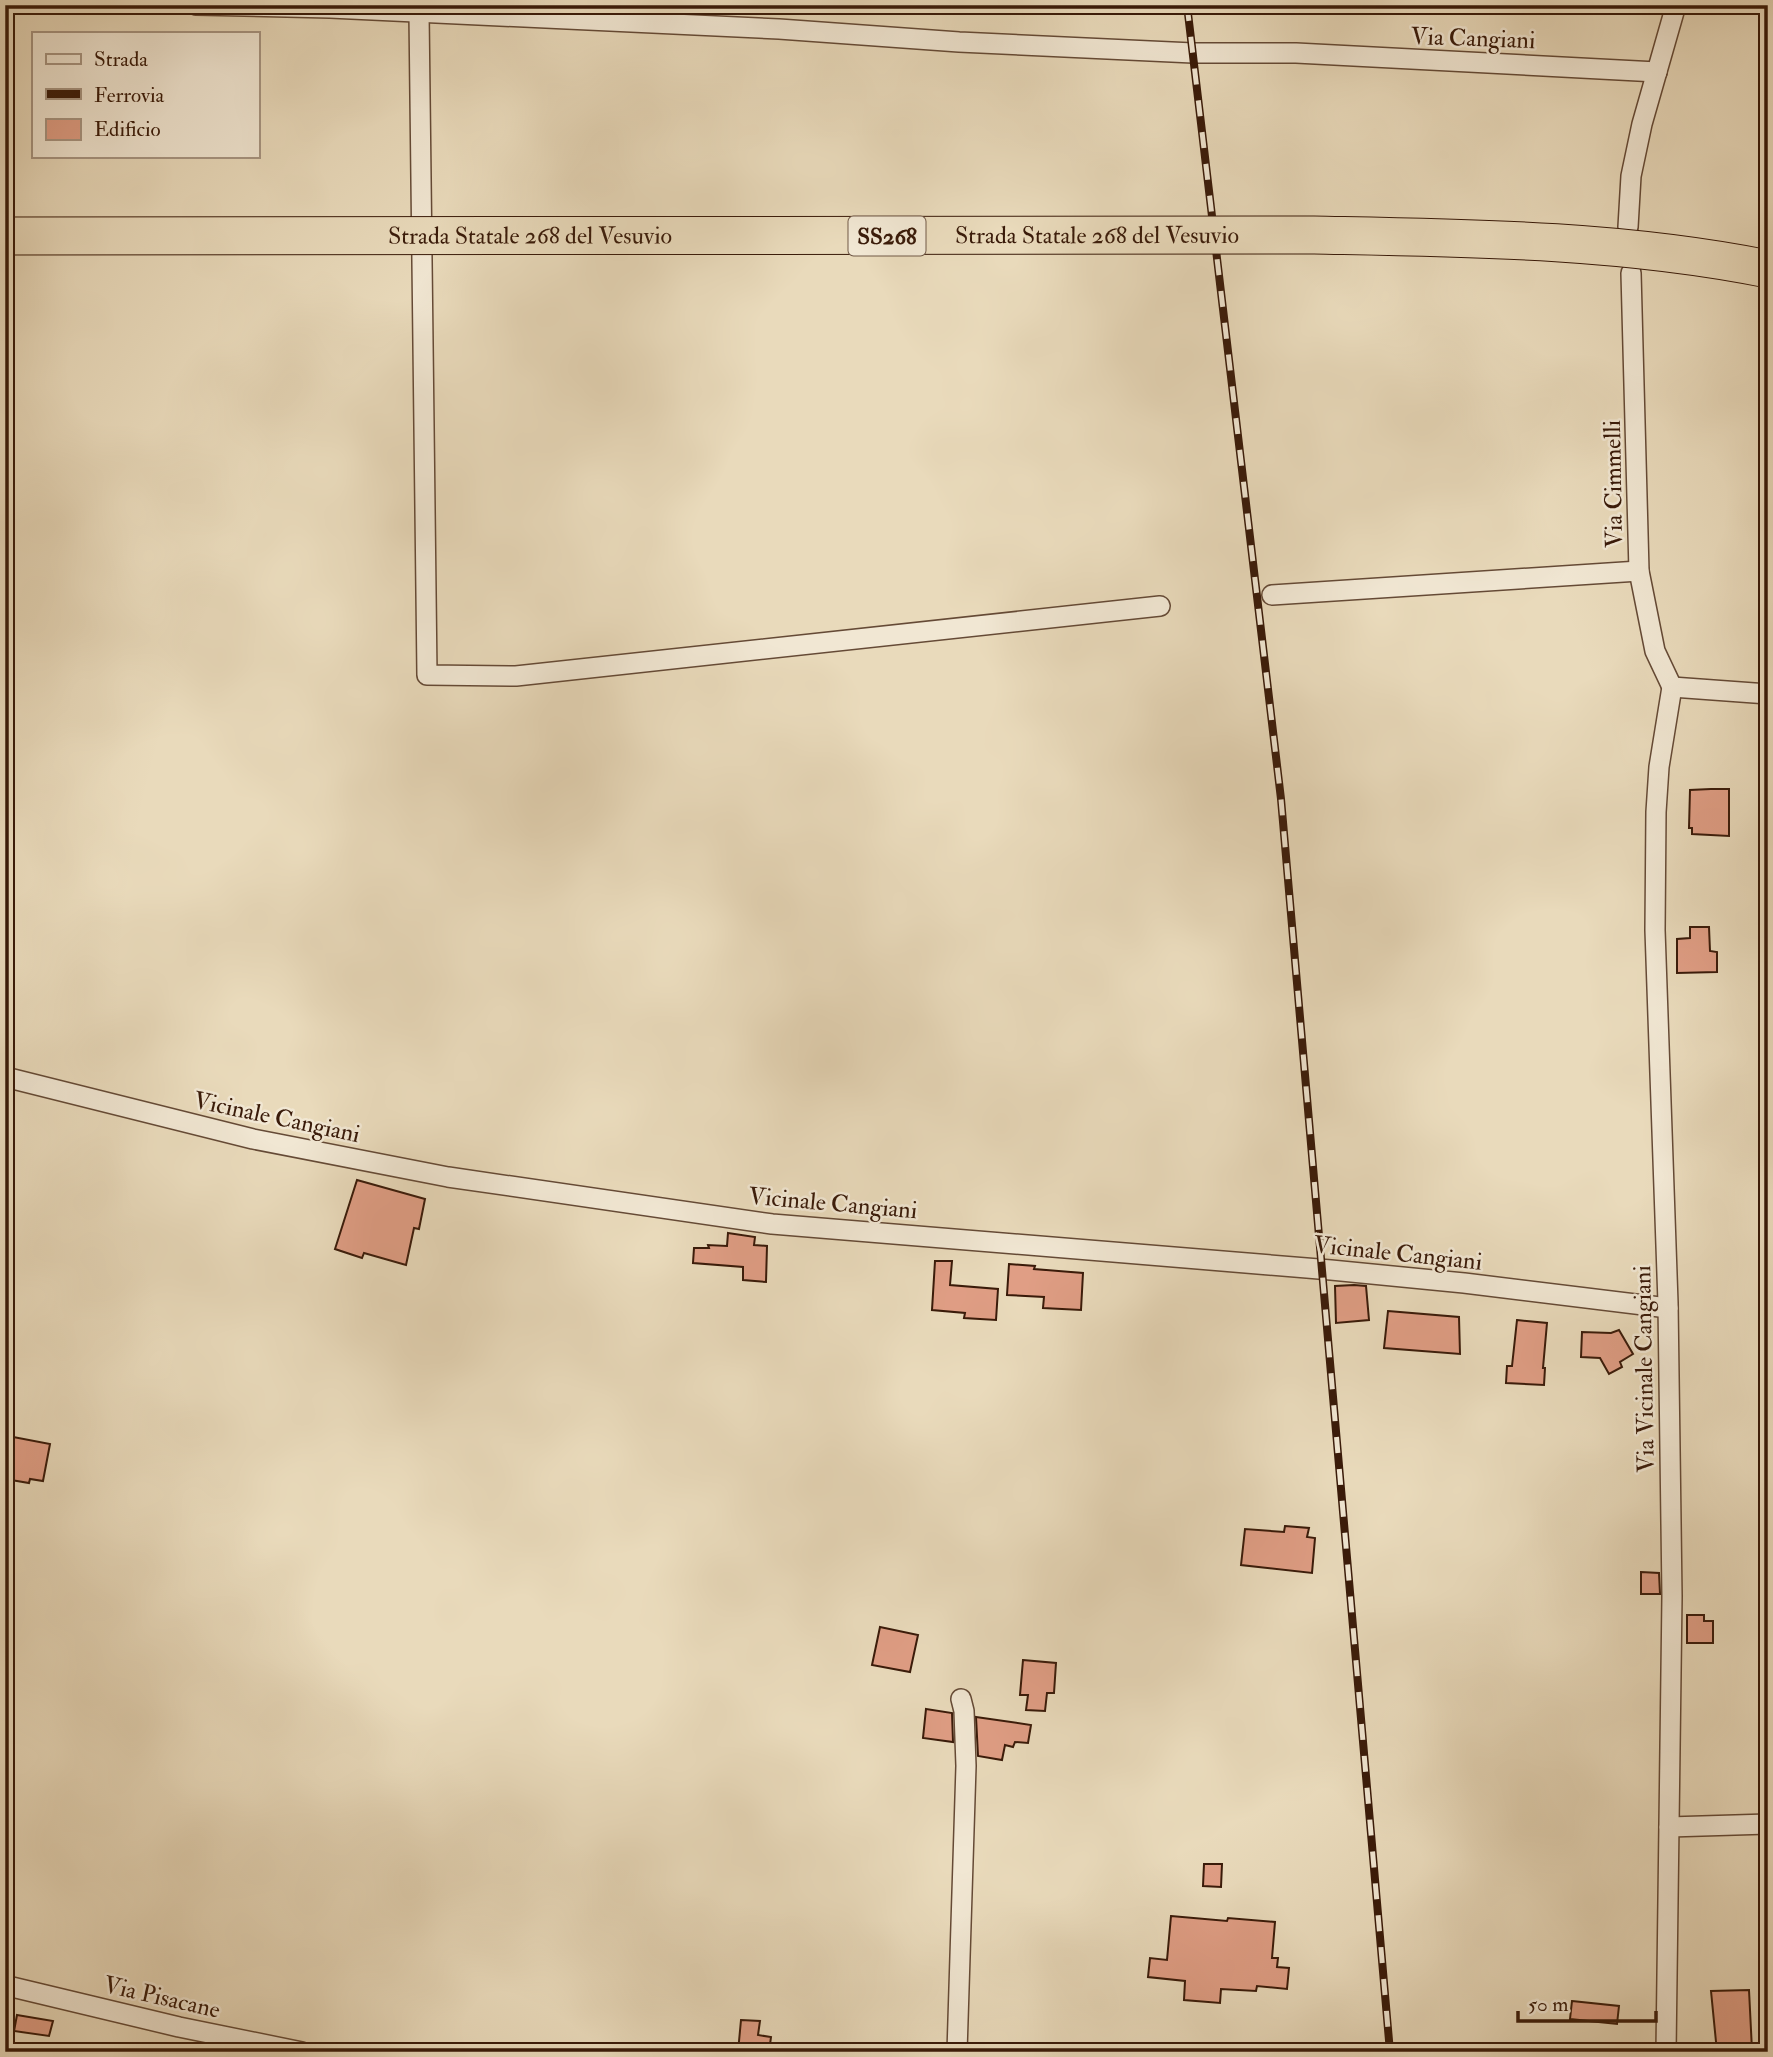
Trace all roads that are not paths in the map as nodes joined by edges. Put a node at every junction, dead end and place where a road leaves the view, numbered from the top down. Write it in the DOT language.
graph roads {
  1 [pos="196,5"];
  2 [pos="1676,5"];
  3 [pos="419,13"];
  4 [pos="1657,72"];
  5 [pos="1628,227"];
  6 [pos="5,236"];
  7 [pos="1768,269"];
  8 [pos="1631,273"];
  9 [pos="1639,571"];
  10 [pos="1272,595"];
  11 [pos="1160,606"];
  12 [pos="1672,687"];
  13 [pos="1768,694"];
  14 [pos="5,1077"];
  15 [pos="1668,1308"];
  16 [pos="961,1699"];
  17 [pos="1768,1824"];
  18 [pos="1669,1827"];
  19 [pos="12,1987"];
  20 [pos="302,2052"];
  21 [pos="957,2052"];
  22 [pos="1666,2052"];
  1 -- 3 [label="street, Via Cangiani"];
  2 -- 4 [label="street"];
  3 -- 4 [label="street, Via Cangiani"];
  3 -- 11 [label="street"];
  4 -- 5 [label="street"];
  6 -- 7 [label="highway, Strada Statale 268 del Vesuvio / SS268, bridge"];
  8 -- 9 [label="street, Via Cimmelli"];
  9 -- 10 [label="street"];
  9 -- 12 [label="street, Via Cimmelli"];
  12 -- 13 [label="street"];
  12 -- 15 [label="street, Via Vicinale Cangiani"];
  14 -- 15 [label="street, Vicinale Cangiani"];
  15 -- 18 [label="street, Via Vicinale Cangiani"];
  16 -- 21 [label="street"];
  17 -- 18 [label="street"];
  18 -- 22 [label="street, Via Vicinale Cangiani"];
  19 -- 20 [label="street, Via Pisacane"];
}
